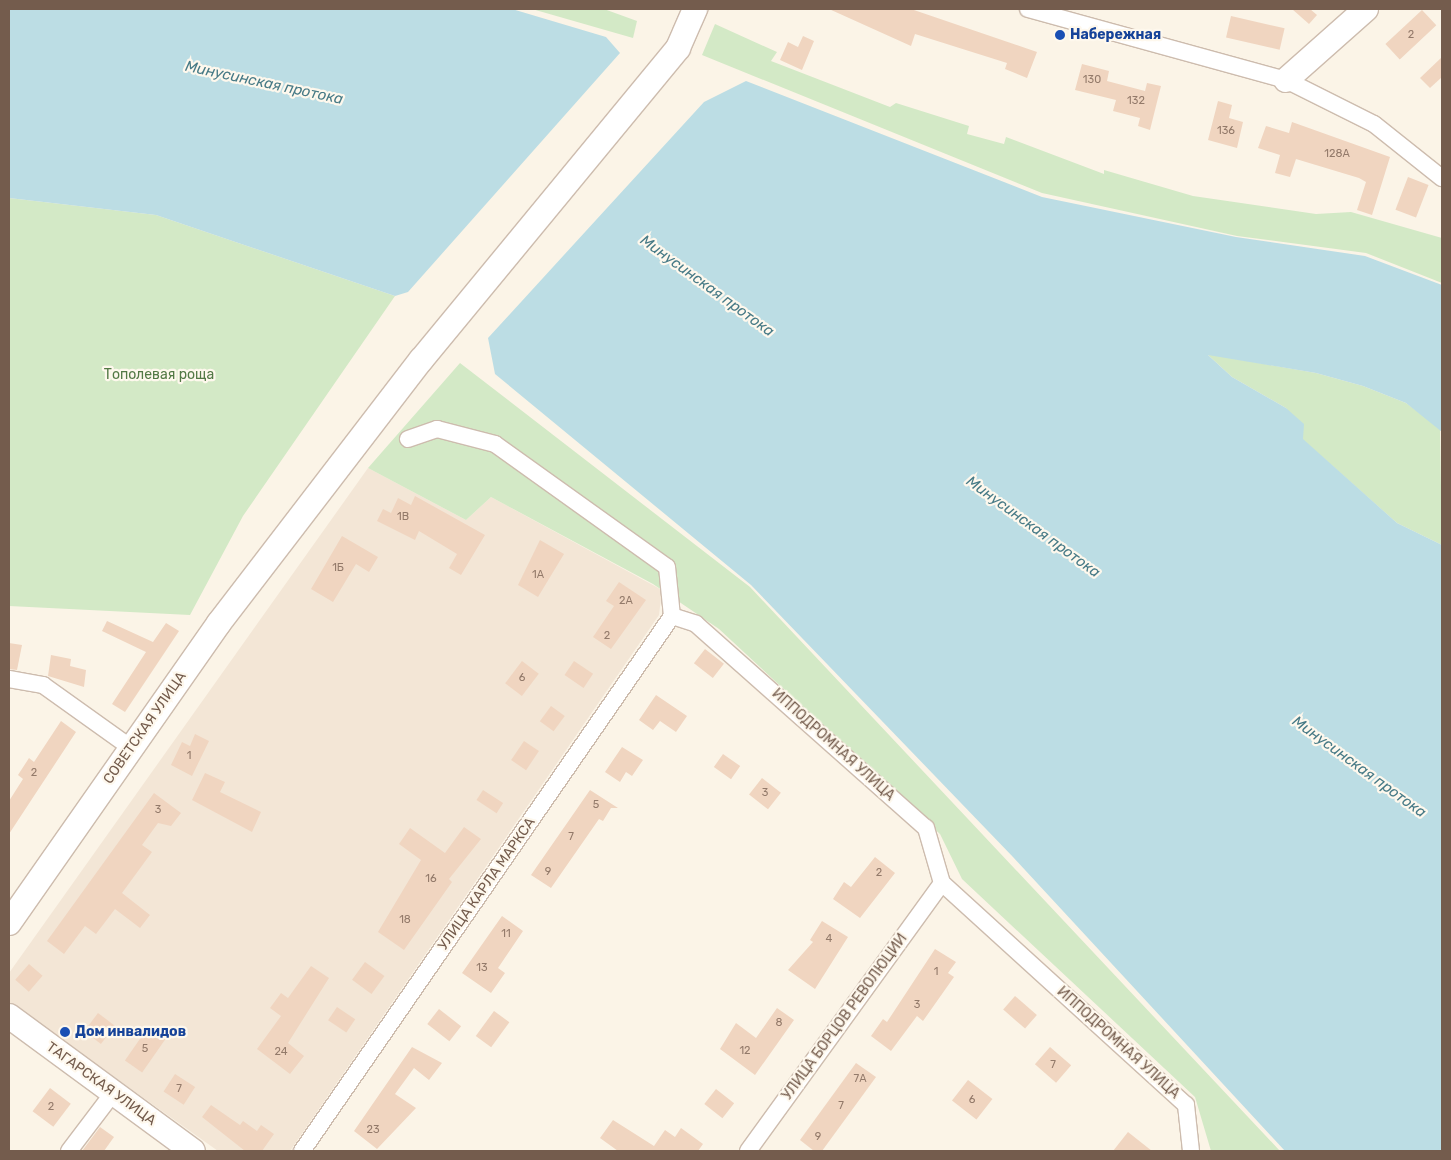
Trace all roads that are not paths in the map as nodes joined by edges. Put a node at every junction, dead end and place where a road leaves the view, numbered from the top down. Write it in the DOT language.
graph roads {
  1 [pos="696,9"];
  2 [pos="1028,9"];
  3 [pos="1366,9"];
  4 [pos="1286,80"];
  5 [pos="1442,178"];
  6 [pos="408,438"];
  7 [pos="672,616"];
  8 [pos="9,680"];
  9 [pos="131,748"];
  10 [pos="942,884"];
  11 [pos="9,923"];
  12 [pos="9,1016"];
  13 [pos="113,1093"];
  14 [pos="69,1151"];
  15 [pos="193,1151"];
  16 [pos="302,1151"];
  17 [pos="748,1151"];
  18 [pos="1190,1151"];
  1 -- 9 [label="street, СОВЕТСКАЯ УЛИЦА"];
  2 -- 4 [label="street"];
  3 -- 4 [label="street"];
  4 -- 5 [label="street"];
  6 -- 7 [label="street"];
  7 -- 10 [label="street, ИППОДРОМНАЯ УЛИЦА"];
  7 -- 16 [label="street, УЛИЦА КАРЛА МАРКСА"];
  8 -- 9 [label="street"];
  9 -- 11 [label="street, СОВЕТСКАЯ УЛИЦА"];
  10 -- 17 [label="street, УЛИЦА БОРЦОВ РЕВОЛЮЦИИ"];
  10 -- 18 [label="street, ИППОДРОМНАЯ УЛИЦА"];
  12 -- 13 [label="street, ТАГАРСКАЯ УЛИЦА"];
  13 -- 14 [label="street"];
  13 -- 15 [label="street, ТАГАРСКАЯ УЛИЦА"];
}
